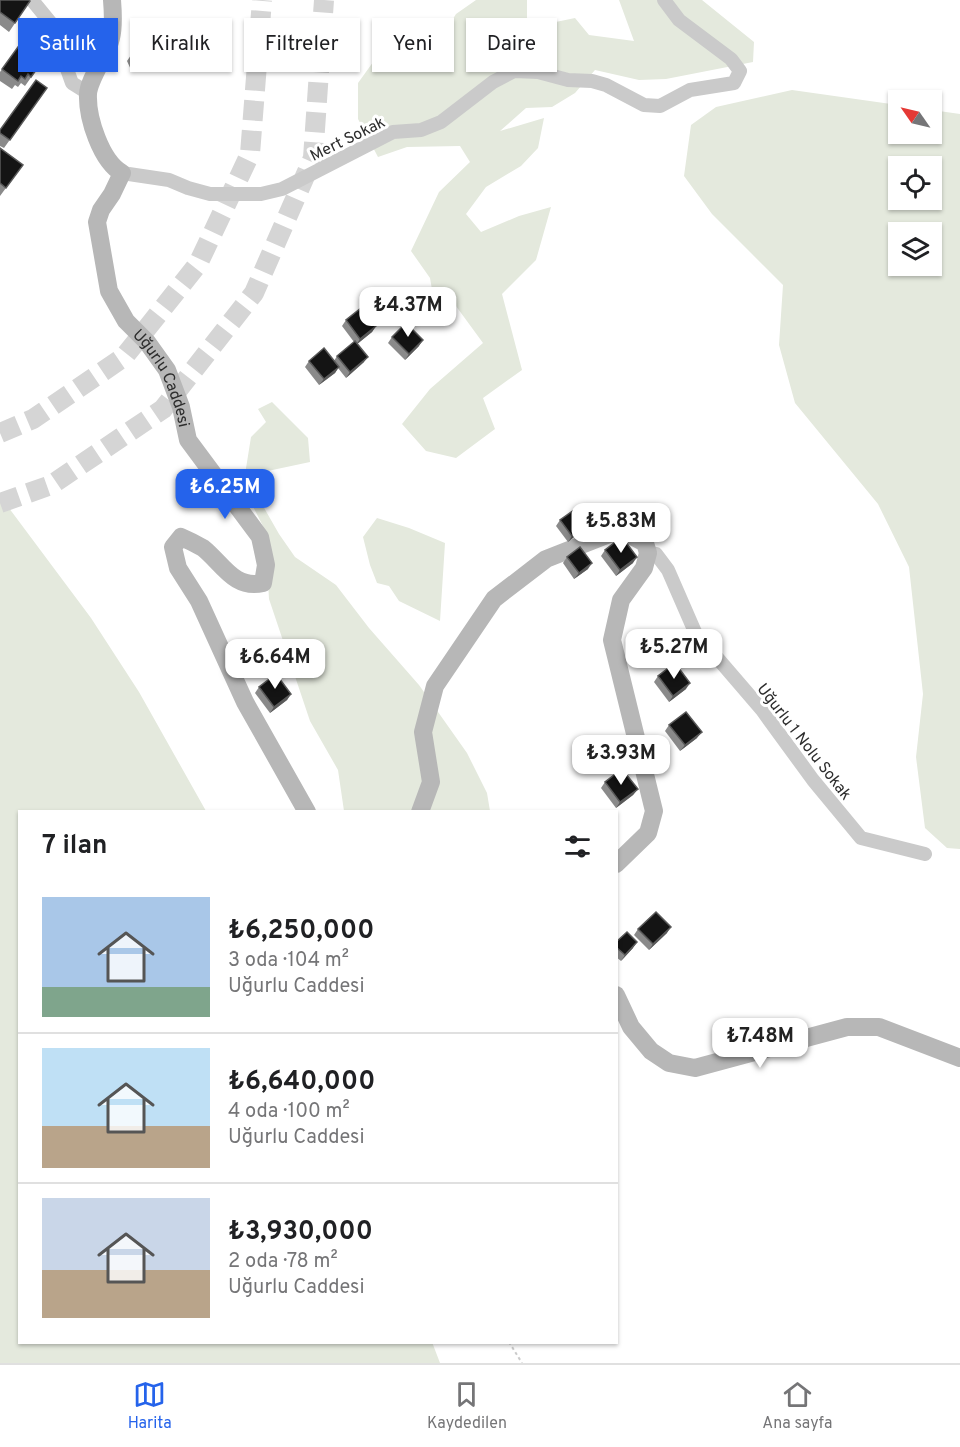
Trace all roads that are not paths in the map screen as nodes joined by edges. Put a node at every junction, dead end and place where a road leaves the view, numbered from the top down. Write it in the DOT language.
graph roads {
  1 [pos="32,0"];
  2 [pos="112,0"];
  3 [pos="664,0"];
  4 [pos="88,93"];
  5 [pos="122,173"];
  6 [pos="648,553"];
  7 [pos="306,810"];
  8 [pos="421,810"];
  9 [pos="925,854"];
  10 [pos="618,862"];
  11 [pos="618,998"];
  12 [pos="960,1058"];
  1 -- 4 [label="street"];
  2 -- 4 [label="street"];
  3 -- 5 [label="street, Mert Sokak"];
  4 -- 5 [label="street"];
  5 -- 7 [label="street, Uğurlu Caddesi"];
  6 -- 8 [label="street"];
  6 -- 9 [label="street, Uğurlu 1 Nolu Sokak"];
  6 -- 10 [label="street"];
  11 -- 12 [label="street"];
}
